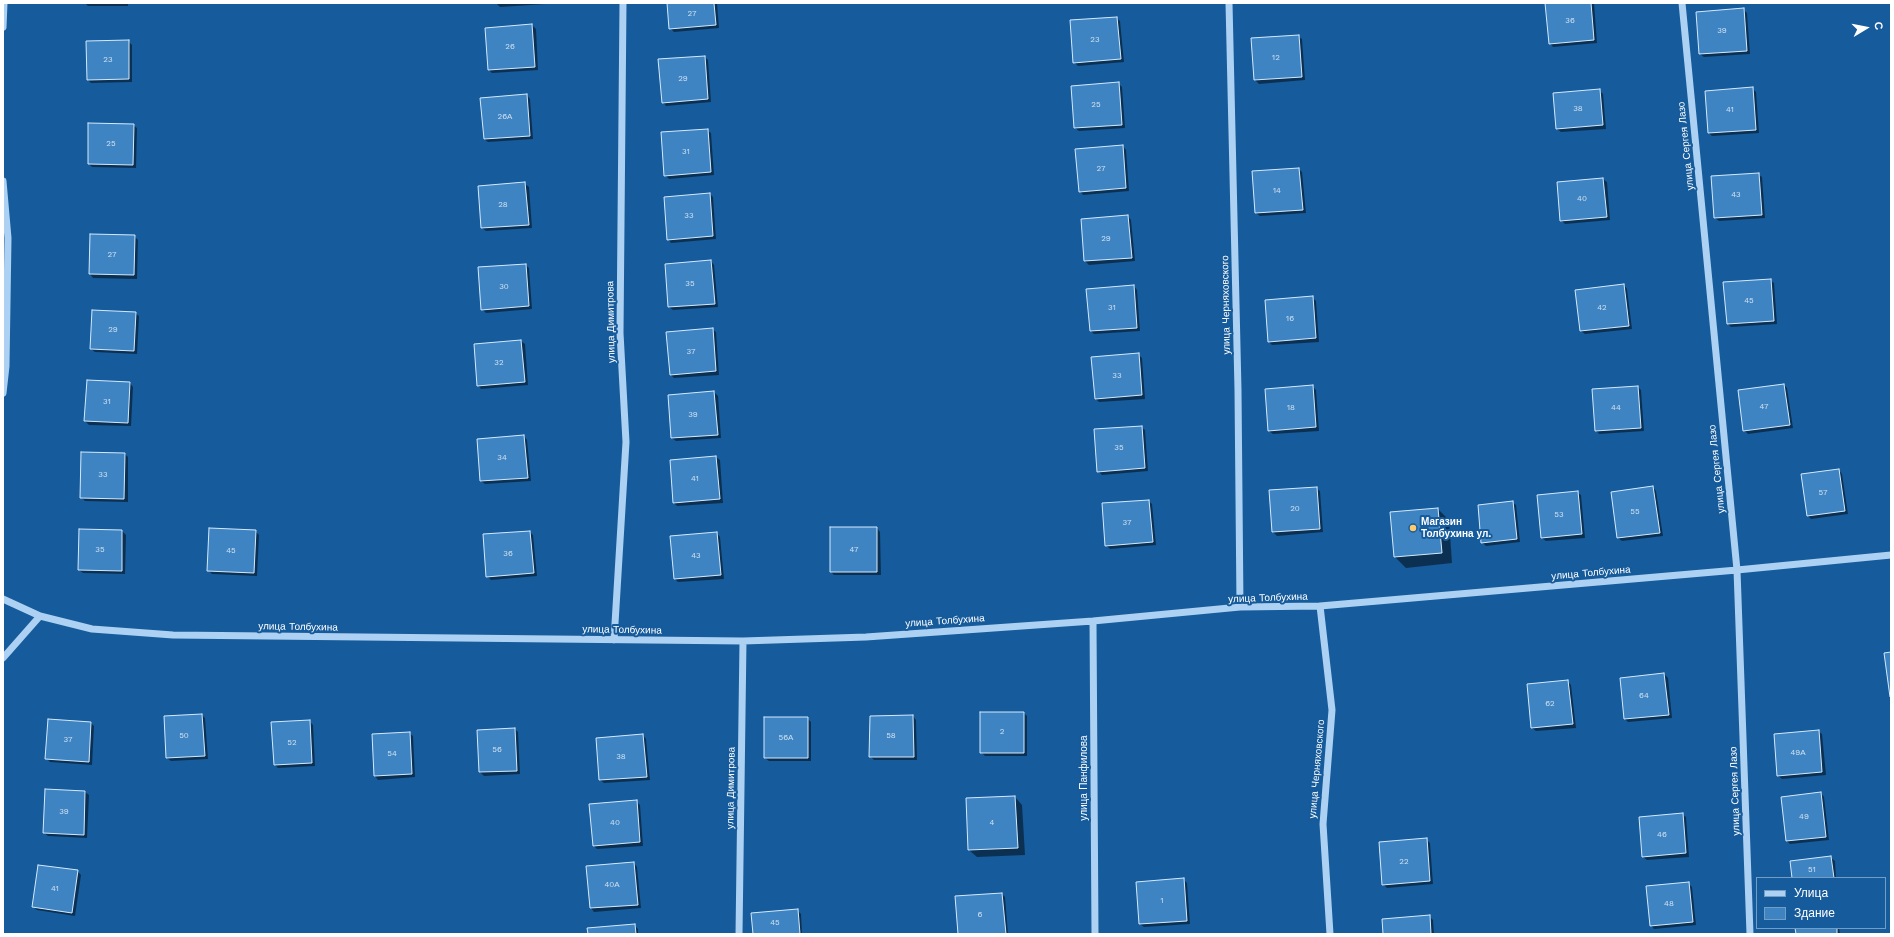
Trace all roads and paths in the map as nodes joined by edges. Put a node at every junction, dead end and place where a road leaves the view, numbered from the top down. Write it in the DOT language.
graph roads {
  1 [pos="4,3"];
  2 [pos="623,3"];
  3 [pos="1229,3"];
  4 [pos="1682,3"];
  5 [pos="3,27"];
  6 [pos="3,181"];
  7 [pos="4,365"];
  8 [pos="3,393"];
  9 [pos="1891,555"];
  10 [pos="1737,570"];
  11 [pos="3,599"];
  12 [pos="1320,606"];
  13 [pos="1240,608"];
  14 [pos="40,616"];
  15 [pos="1092,621"];
  16 [pos="614,640"];
  17 [pos="743,642"];
  18 [pos="3,658"];
  19 [pos="739,934"];
  20 [pos="1095,934"];
  21 [pos="1330,934"];
  22 [pos="1750,934"];
  1 -- 5 [label="street"];
  2 -- 16 [label="street, улица Димитрова"];
  3 -- 13 [label="street, улица Черняховского"];
  4 -- 10 [label="street, улица Сергея Лазо"];
  6 -- 7 [label="street"];
  7 -- 8 [label="street"];
  9 -- 10 [label="street, улица Толбухина"];
  10 -- 12 [label="street, улица Толбухина"];
  10 -- 22 [label="street, улица Сергея Лазо"];
  11 -- 14 [label="street, улица Толбухина"];
  12 -- 13 [label="street, улица Толбухина"];
  12 -- 21 [label="street, улица Черняховского"];
  13 -- 15 [label="street, улица Толбухина"];
  14 -- 16 [label="street, улица Толбухина"];
  14 -- 18 [label="street"];
  15 -- 17 [label="street, улица Толбухина"];
  15 -- 20 [label="street, улица Панфилова"];
  16 -- 17 [label="street, улица Толбухина"];
  17 -- 19 [label="street, улица Димитрова"];
}
